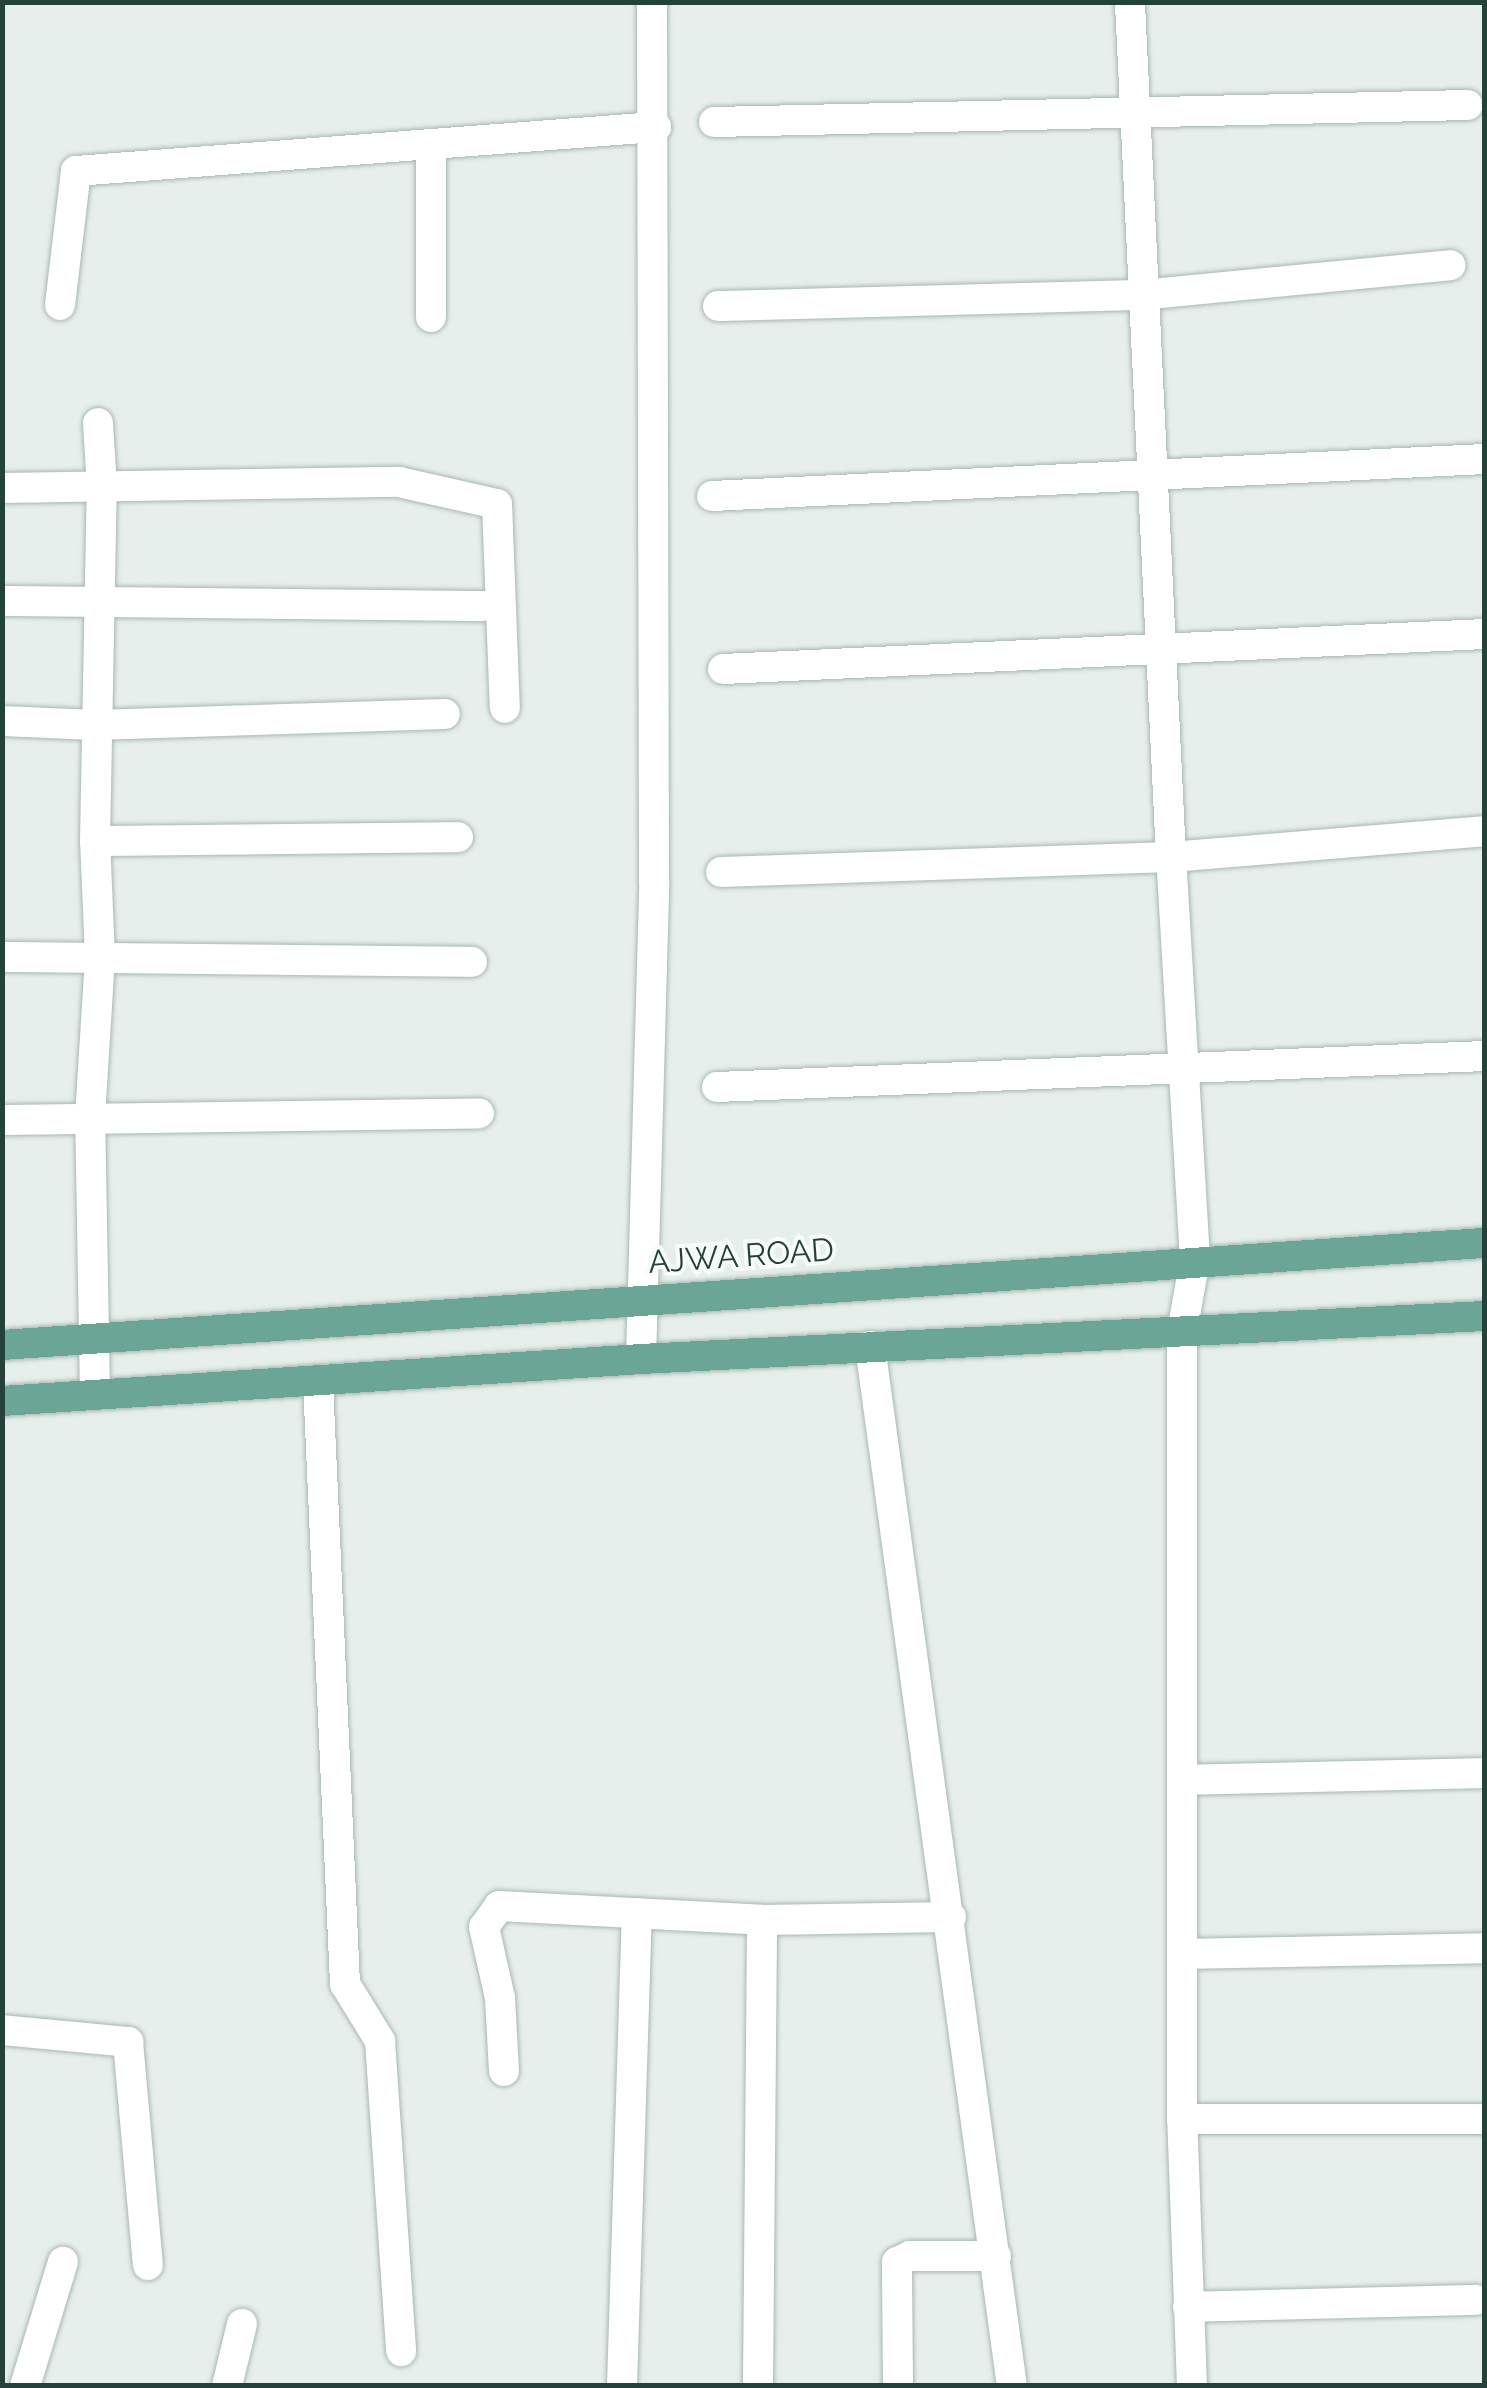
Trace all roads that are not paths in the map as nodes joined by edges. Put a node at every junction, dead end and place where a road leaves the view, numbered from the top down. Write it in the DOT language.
graph roads {
  1 [pos="652,2"];
  2 [pos="1130,2"];
  3 [pos="1468,105"];
  4 [pos="1134,109"];
  5 [pos="714,122"];
  6 [pos="656,127"];
  7 [pos="431,144"];
  8 [pos="1451,264"];
  9 [pos="1141,295"];
  10 [pos="60,305"];
  11 [pos="718,306"];
  12 [pos="430,317"];
  13 [pos="98,423"];
  14 [pos="1484,459"];
  15 [pos="1148,476"];
  16 [pos="2,488"];
  17 [pos="102,488"];
  18 [pos="712,496"];
  19 [pos="2,600"];
  20 [pos="96,600"];
  21 [pos="483,606"];
  22 [pos="1484,634"];
  23 [pos="1158,654"];
  24 [pos="723,669"];
  25 [pos="505,708"];
  26 [pos="446,714"];
  27 [pos="2,722"];
  28 [pos="95,726"];
  29 [pos="1484,830"];
  30 [pos="458,837"];
  31 [pos="94,841"];
  32 [pos="1171,857"];
  33 [pos="721,872"];
  34 [pos="2,958"];
  35 [pos="100,958"];
  36 [pos="472,962"];
  37 [pos="1484,1056"];
  38 [pos="1182,1067"];
  39 [pos="718,1087"];
  40 [pos="479,1113"];
  41 [pos="90,1117"];
  42 [pos="2,1120"];
  43 [pos="1484,1243"];
  44 [pos="1195,1259"];
  45 [pos="642,1298"];
  46 [pos="1484,1316"];
  47 [pos="1182,1332"];
  48 [pos="95,1338"];
  49 [pos="2,1344"];
  50 [pos="870,1346"];
  51 [pos="641,1359"];
  52 [pos="318,1382"];
  53 [pos="95,1394"];
  54 [pos="2,1401"];
  55 [pos="1484,1773"];
  56 [pos="1182,1780"];
  57 [pos="637,1913"];
  58 [pos="952,1917"];
  59 [pos="762,1920"];
  60 [pos="1484,1948"];
  61 [pos="1182,1954"];
  62 [pos="2,2030"];
  63 [pos="504,2071"];
  64 [pos="1182,2118"];
  65 [pos="1482,2119"];
  66 [pos="996,2256"];
  67 [pos="62,2262"];
  68 [pos="148,2265"];
  69 [pos="1476,2300"];
  70 [pos="1188,2307"];
  71 [pos="242,2324"];
  72 [pos="401,2352"];
  73 [pos="25,2386"];
  74 [pos="227,2386"];
  75 [pos="622,2386"];
  76 [pos="758,2386"];
  77 [pos="898,2386"];
  78 [pos="1012,2386"];
  79 [pos="1192,2386"];
  1 -- 6 [label="street"];
  2 -- 4 [label="street"];
  3 -- 4 [label="street"];
  4 -- 5 [label="street"];
  4 -- 9 [label="street"];
  6 -- 7 [label="street"];
  6 -- 45 [label="street"];
  7 -- 10 [label="street"];
  7 -- 12 [label="street"];
  8 -- 9 [label="street"];
  9 -- 11 [label="street"];
  9 -- 15 [label="street"];
  13 -- 17 [label="street"];
  14 -- 15 [label="street"];
  15 -- 18 [label="street"];
  15 -- 23 [label="street"];
  16 -- 17 [label="street"];
  17 -- 20 [label="street"];
  17 -- 25 [label="street"];
  19 -- 20 [label="street"];
  20 -- 21 [label="street"];
  20 -- 28 [label="street"];
  22 -- 23 [label="street"];
  23 -- 24 [label="street"];
  23 -- 32 [label="street"];
  26 -- 28 [label="street"];
  27 -- 28 [label="street"];
  28 -- 31 [label="street"];
  29 -- 32 [label="street"];
  30 -- 31 [label="street"];
  31 -- 35 [label="street"];
  32 -- 33 [label="street"];
  32 -- 38 [label="street"];
  34 -- 35 [label="street"];
  35 -- 36 [label="street"];
  35 -- 41 [label="street"];
  37 -- 38 [label="street"];
  38 -- 39 [label="street"];
  38 -- 44 [label="street"];
  40 -- 41 [label="street"];
  41 -- 42 [label="street"];
  41 -- 48 [label="street"];
  43 -- 44 [label="main road, AJWA ROAD"];
  44 -- 45 [label="main road, AJWA ROAD"];
  44 -- 47 [label="street"];
  45 -- 48 [label="main road, AJWA ROAD"];
  45 -- 51 [label="street"];
  46 -- 47 [label="main road"];
  47 -- 50 [label="main road"];
  47 -- 56 [label="street"];
  48 -- 49 [label="main road, AJWA ROAD"];
  48 -- 53 [label="street"];
  50 -- 51 [label="main road"];
  50 -- 58 [label="street"];
  51 -- 52 [label="main road"];
  52 -- 53 [label="main road"];
  52 -- 72 [label="street"];
  53 -- 54 [label="main road"];
  55 -- 56 [label="street"];
  56 -- 61 [label="street"];
  57 -- 59 [label="street"];
  57 -- 63 [label="street"];
  57 -- 75 [label="street"];
  58 -- 59 [label="street"];
  58 -- 66 [label="street"];
  59 -- 76 [label="street"];
  60 -- 61 [label="street"];
  61 -- 64 [label="street"];
  62 -- 68 [label="street"];
  64 -- 65 [label="street"];
  64 -- 70 [label="street"];
  66 -- 77 [label="street"];
  66 -- 78 [label="street"];
  67 -- 73 [label="street"];
  69 -- 70 [label="street"];
  70 -- 79 [label="street"];
  71 -- 74 [label="street"];
}
